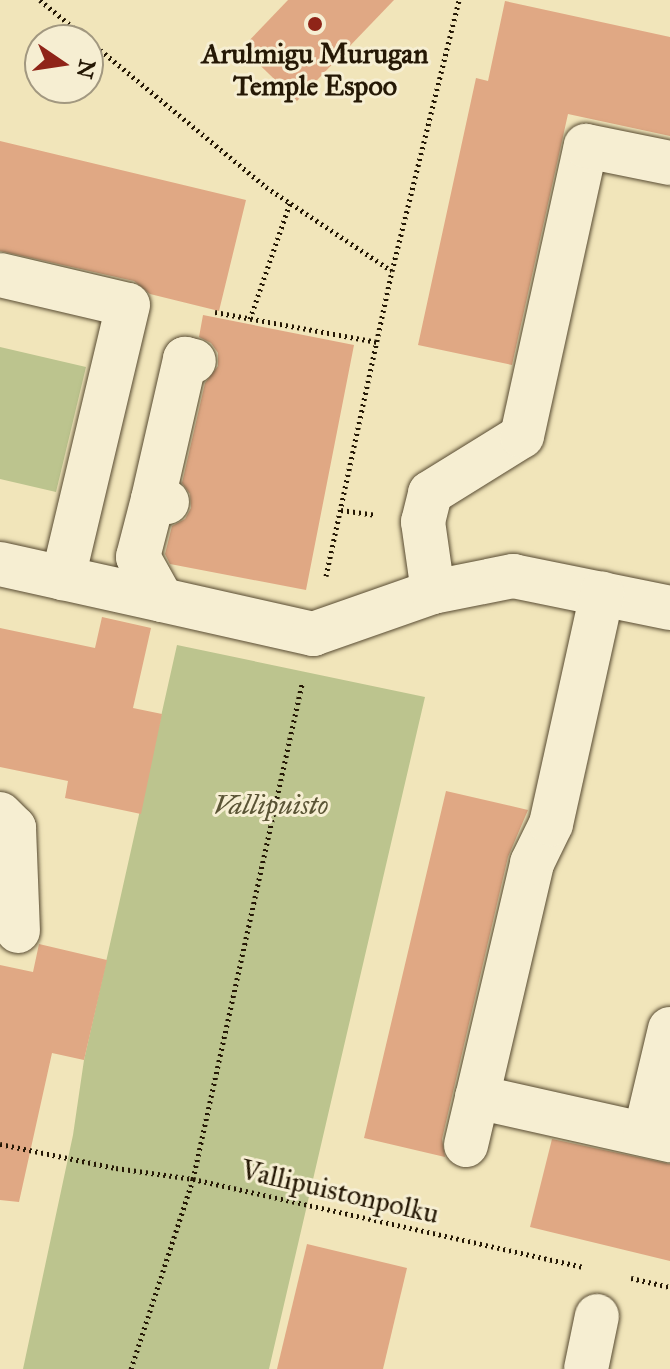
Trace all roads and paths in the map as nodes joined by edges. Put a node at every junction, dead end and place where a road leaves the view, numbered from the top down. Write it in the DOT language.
graph roads {
  1 [pos="40,0"];
  2 [pos="459,0"];
  3 [pos="670,163"];
  4 [pos="290,203"];
  5 [pos="392,271"];
  6 [pos="0,275"];
  7 [pos="207,311"];
  8 [pos="250,319"];
  9 [pos="377,342"];
  10 [pos="194,361"];
  11 [pos="0,564"];
  12 [pos="63,578"];
  13 [pos="433,592"];
  14 [pos="602,594"];
  15 [pos="162,600"];
  16 [pos="670,608"];
  17 [pos="313,634"];
  18 [pos="0,814"];
  19 [pos="18,931"];
  20 [pos="670,1029"];
  21 [pos="477,1097"];
  22 [pos="657,1137"];
  23 [pos="0,1144"];
  24 [pos="466,1145"];
  25 [pos="193,1179"];
  26 [pos="593,1269"];
  27 [pos="624,1276"];
  28 [pos="670,1287"];
  29 [pos="597,1316"];
  30 [pos="131,1369"];
  31 [pos="586,1369"];
  1 -- 4 [label="path"];
  2 -- 5 [label="path"];
  3 -- 13 [label="street"];
  4 -- 5 [label="path"];
  4 -- 8 [label="path"];
  5 -- 9 [label="path"];
  6 -- 12 [label="street"];
  7 -- 8 [label="path"];
  8 -- 9 [label="path"];
  9 -- 17 [label="path"];
  10 -- 15 [label="street"];
  11 -- 12 [label="street"];
  12 -- 15 [label="street"];
  13 -- 14 [label="street"];
  13 -- 17 [label="street"];
  14 -- 16 [label="street"];
  14 -- 21 [label="street"];
  15 -- 17 [label="street"];
  17 -- 25 [label="path"];
  18 -- 19 [label="street"];
  20 -- 22 [label="street"];
  21 -- 22 [label="street"];
  21 -- 24 [label="street"];
  23 -- 25 [label="path, Vallipuistonpolku"];
  25 -- 26 [label="path, Vallipuistonpolku"];
  25 -- 30 [label="path"];
  27 -- 28 [label="path"];
  29 -- 31 [label="street"];
}
